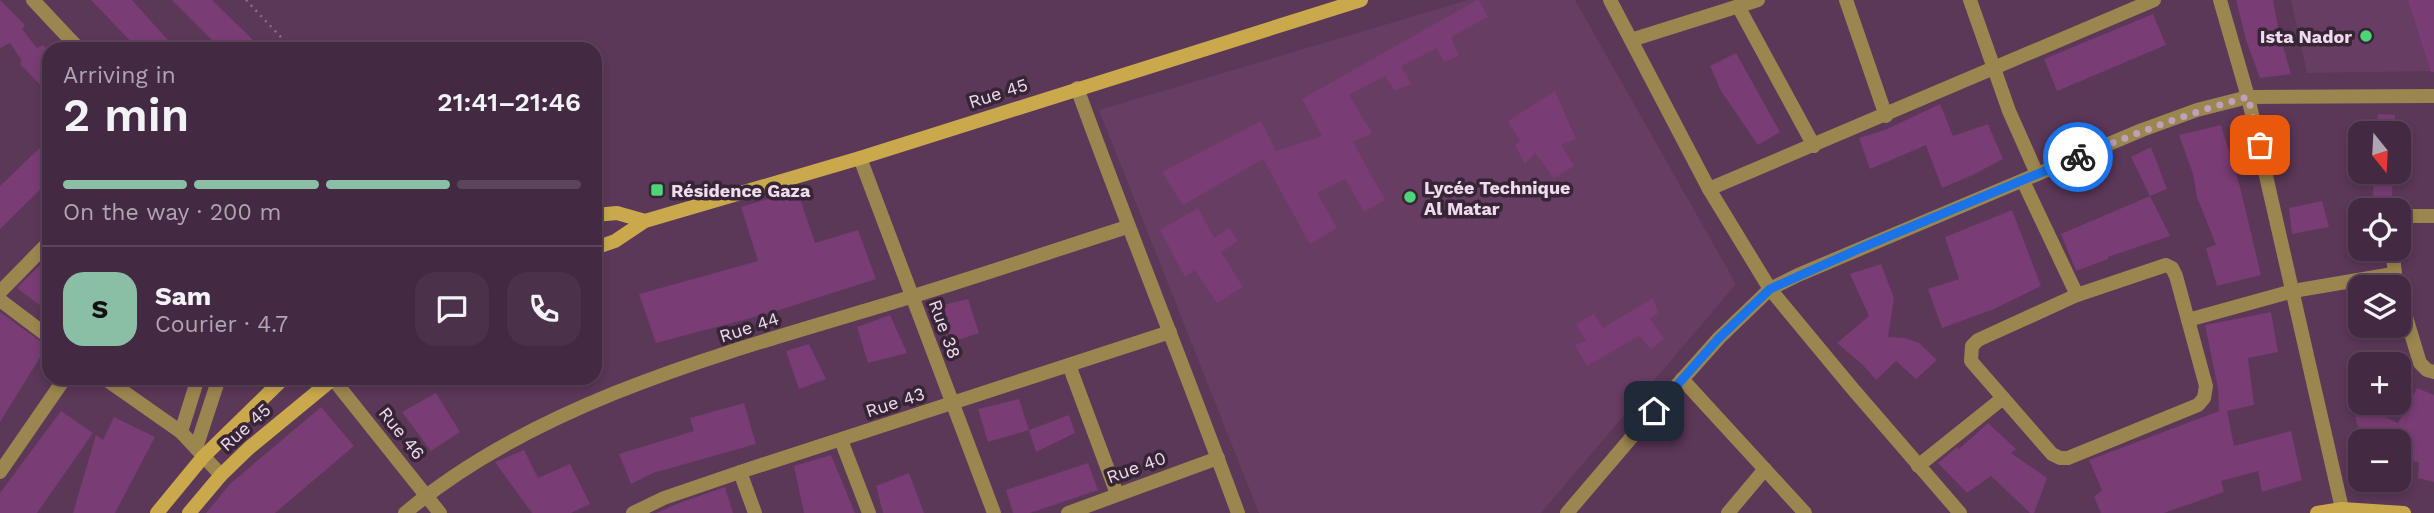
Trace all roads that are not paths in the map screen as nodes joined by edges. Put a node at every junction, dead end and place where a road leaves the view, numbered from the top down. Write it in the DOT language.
graph roads {
  1 [pos="33,0"];
  2 [pos="1361,0"];
  3 [pos="1610,0"];
  4 [pos="1758,0"];
  5 [pos="1846,0"];
  6 [pos="1970,0"];
  7 [pos="2154,0"];
  8 [pos="2220,0"];
  9 [pos="1738,6"];
  10 [pos="1631,40"];
  11 [pos="72,42"];
  12 [pos="1994,70"];
  13 [pos="1077,88"];
  14 [pos="2434,96"];
  15 [pos="2248,97"];
  16 [pos="1886,116"];
  17 [pos="1814,146"];
  18 [pos="860,158"];
  19 [pos="2037,174"];
  20 [pos="2023,181"];
  21 [pos="1709,189"];
  22 [pos="602,214"];
  23 [pos="2411,216"];
  24 [pos="2434,216"];
  25 [pos="645,221"];
  26 [pos="1127,227"];
  27 [pos="602,246"];
  28 [pos="42,249"];
  29 [pos="2348,285"];
  30 [pos="1770,289"];
  31 [pos="2293,291"];
  32 [pos="0,292"];
  33 [pos="2077,295"];
  34 [pos="913,296"];
  35 [pos="0,300"];
  36 [pos="2188,320"];
  37 [pos="42,332"];
  38 [pos="1170,332"];
  39 [pos="2411,333"];
  40 [pos="1069,365"];
  41 [pos="2434,372"];
  42 [pos="1682,379"];
  43 [pos="60,385"];
  44 [pos="114,385"];
  45 [pos="196,385"];
  46 [pos="217,385"];
  47 [pos="276,385"];
  48 [pos="325,385"];
  49 [pos="338,385"];
  50 [pos="2003,398"];
  51 [pos="952,404"];
  52 [pos="181,432"];
  53 [pos="841,440"];
  54 [pos="200,452"];
  55 [pos="1218,458"];
  56 [pos="1918,466"];
  57 [pos="1765,469"];
  58 [pos="0,472"];
  59 [pos="740,472"];
  60 [pos="220,475"];
  61 [pos="1117,494"];
  62 [pos="427,495"];
  63 [pos="653,508"];
  64 [pos="2342,511"];
  65 [pos="157,513"];
  66 [pos="189,513"];
  67 [pos="405,513"];
  68 [pos="440,513"];
  69 [pos="633,513"];
  70 [pos="755,513"];
  71 [pos="869,513"];
  72 [pos="994,513"];
  73 [pos="1068,513"];
  74 [pos="1238,513"];
  75 [pos="1567,513"];
  76 [pos="1728,513"];
  77 [pos="1805,513"];
  78 [pos="1960,513"];
  79 [pos="2317,513"];
  80 [pos="2404,513"];
  1 -- 11 [label="street"];
  2 -- 13 [label="street, Rue 45"];
  3 -- 10 [label="street"];
  4 -- 9 [label="street"];
  5 -- 16 [label="street"];
  6 -- 12 [label="street"];
  7 -- 12 [label="street"];
  8 -- 15 [label="street"];
  9 -- 10 [label="street"];
  9 -- 17 [label="street"];
  10 -- 21 [label="street"];
  12 -- 16 [label="street"];
  12 -- 19 [label="street"];
  13 -- 18 [label="street, Rue 45"];
  13 -- 26 [label="street"];
  14 -- 15 [label="street"];
  15 -- 19 [label="street"];
  15 -- 31 [label="street"];
  16 -- 17 [label="street"];
  17 -- 21 [label="street"];
  18 -- 25 [label="street, Rue 45"];
  18 -- 34 [label="street, Rue 38"];
  19 -- 20 [label="street"];
  20 -- 30 [label="street"];
  20 -- 33 [label="street"];
  21 -- 30 [label="street"];
  22 -- 25 [label="street, Rue 45"];
  23 -- 24 [label="street"];
  25 -- 27 [label="street, Rue 45"];
  26 -- 34 [label="street, Rue 44"];
  26 -- 38 [label="street"];
  28 -- 32 [label="street"];
  29 -- 31 [label="street"];
  30 -- 42 [label="street"];
  30 -- 56 [label="street"];
  31 -- 36 [label="street"];
  31 -- 64 [label="street"];
  33 -- 36 [label="street"];
  33 -- 50 [label="street"];
  34 -- 51 [label="street, Rue 38"];
  34 -- 62 [label="street, Rue 44"];
  35 -- 37 [label="street"];
  36 -- 50 [label="street"];
  38 -- 40 [label="street, Rue 43"];
  38 -- 55 [label="street"];
  39 -- 41 [label="street"];
  40 -- 51 [label="street, Rue 43"];
  40 -- 61 [label="street"];
  42 -- 57 [label="street"];
  42 -- 75 [label="street"];
  43 -- 58 [label="street"];
  44 -- 52 [label="street"];
  45 -- 52 [label="street"];
  46 -- 54 [label="street"];
  47 -- 54 [label="street, Rue 45"];
  48 -- 60 [label="street, Rue 45"];
  49 -- 62 [label="street, Rue 46"];
  50 -- 56 [label="street"];
  51 -- 53 [label="street, Rue 43"];
  51 -- 72 [label="street, Rue 38"];
  52 -- 54 [label="street"];
  53 -- 59 [label="street, Rue 43"];
  53 -- 71 [label="street"];
  54 -- 60 [label="street"];
  54 -- 65 [label="street, Rue 45"];
  55 -- 61 [label="street, Rue 40"];
  55 -- 74 [label="street"];
  56 -- 78 [label="street"];
  57 -- 76 [label="street"];
  57 -- 77 [label="street"];
  59 -- 63 [label="street, Rue 43"];
  59 -- 70 [label="street"];
  60 -- 66 [label="street, Rue 45"];
  61 -- 73 [label="street, Rue 40"];
  62 -- 67 [label="street, Rue 44"];
  62 -- 68 [label="street, Rue 46"];
  63 -- 69 [label="street, Rue 43"];
  64 -- 79 [label="street"];
  64 -- 80 [label="street"];
}
